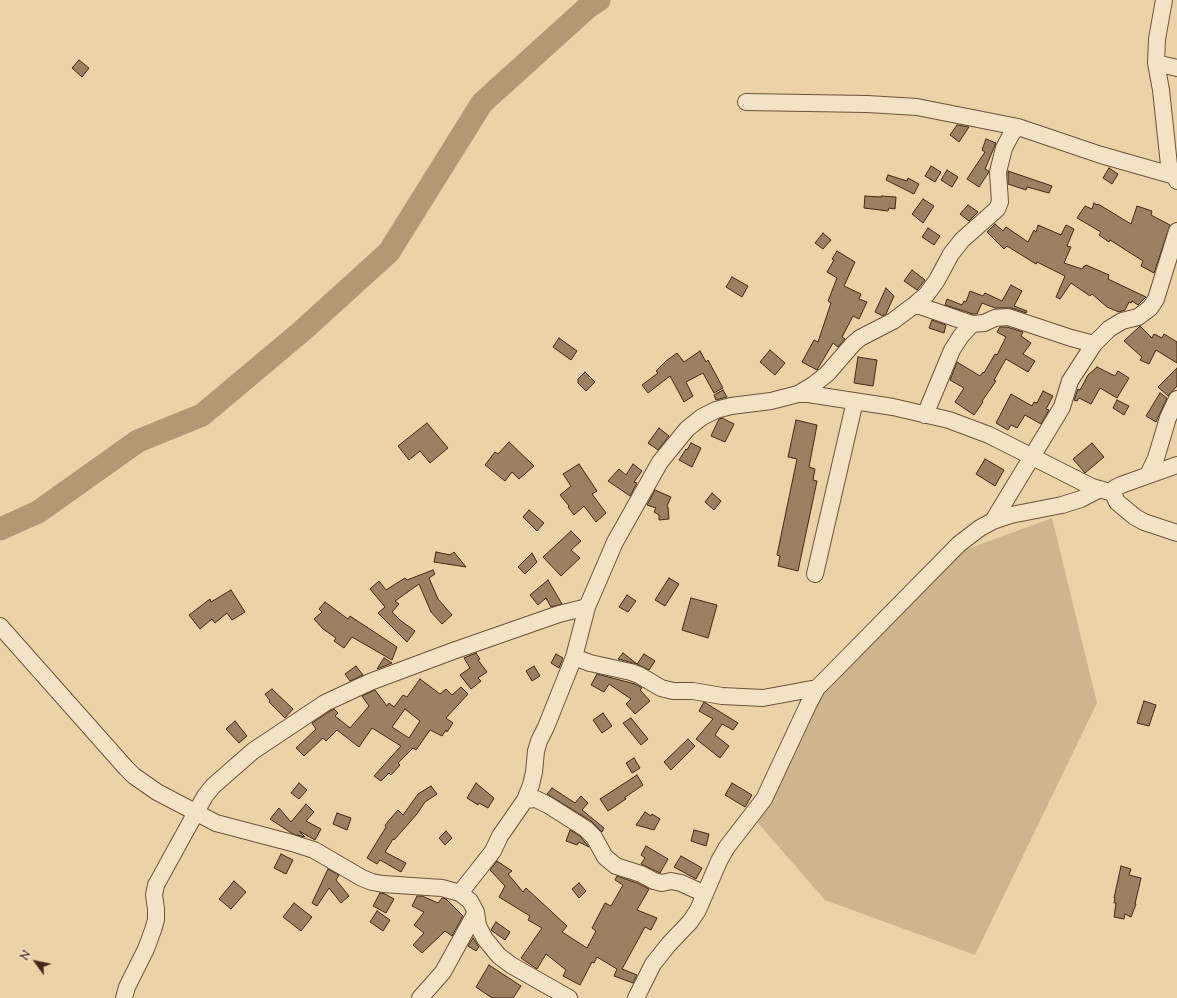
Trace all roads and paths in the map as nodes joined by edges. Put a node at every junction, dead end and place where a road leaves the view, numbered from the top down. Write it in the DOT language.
graph roads {
  1 [pos="1164,0"];
  2 [pos="1156,63"];
  3 [pos="1177,68"];
  4 [pos="746,102"];
  5 [pos="1018,127"];
  6 [pos="1176,178"];
  7 [pos="1177,231"];
  8 [pos="913,306"];
  9 [pos="972,324"];
  10 [pos="1094,344"];
  11 [pos="798,394"];
  12 [pos="1177,399"];
  13 [pos="855,401"];
  14 [pos="925,415"];
  15 [pos="1033,456"];
  16 [pos="1177,465"];
  17 [pos="1148,475"];
  18 [pos="1106,491"];
  19 [pos="993,521"];
  20 [pos="1177,533"];
  21 [pos="815,574"];
  22 [pos="587,606"];
  23 [pos="0,626"];
  24 [pos="574,657"];
  25 [pos="817,688"];
  26 [pos="525,800"];
  27 [pos="195,813"];
  28 [pos="460,893"];
  29 [pos="705,894"];
  30 [pos="476,912"];
  31 [pos="124,998"];
  32 [pos="420,998"];
  33 [pos="569,998"];
  34 [pos="636,998"];
  1 -- 2 [label="street"];
  2 -- 3 [label="street"];
  2 -- 6 [label="street"];
  4 -- 5 [label="street"];
  5 -- 6 [label="street"];
  5 -- 8 [label="street"];
  7 -- 10 [label="street"];
  8 -- 9 [label="street"];
  8 -- 11 [label="street"];
  9 -- 10 [label="street"];
  9 -- 14 [label="street"];
  10 -- 15 [label="street"];
  11 -- 13 [label="street"];
  11 -- 22 [label="street"];
  12 -- 17 [label="street"];
  13 -- 14 [label="street"];
  13 -- 21 [label="street"];
  14 -- 15 [label="street"];
  15 -- 18 [label="street"];
  15 -- 19 [label="street"];
  16 -- 17 [label="street"];
  17 -- 18 [label="street"];
  18 -- 19 [label="street"];
  18 -- 20 [label="street"];
  19 -- 25 [label="street"];
  22 -- 24 [label="street"];
  22 -- 27 [label="street"];
  23 -- 27 [label="street"];
  24 -- 25 [label="street"];
  24 -- 26 [label="street"];
  25 -- 29 [label="street"];
  26 -- 28 [label="street"];
  26 -- 29 [label="street"];
  27 -- 28 [label="street"];
  27 -- 31 [label="street"];
  28 -- 30 [label="street"];
  29 -- 34 [label="street"];
  30 -- 32 [label="street"];
  30 -- 33 [label="street"];
}
